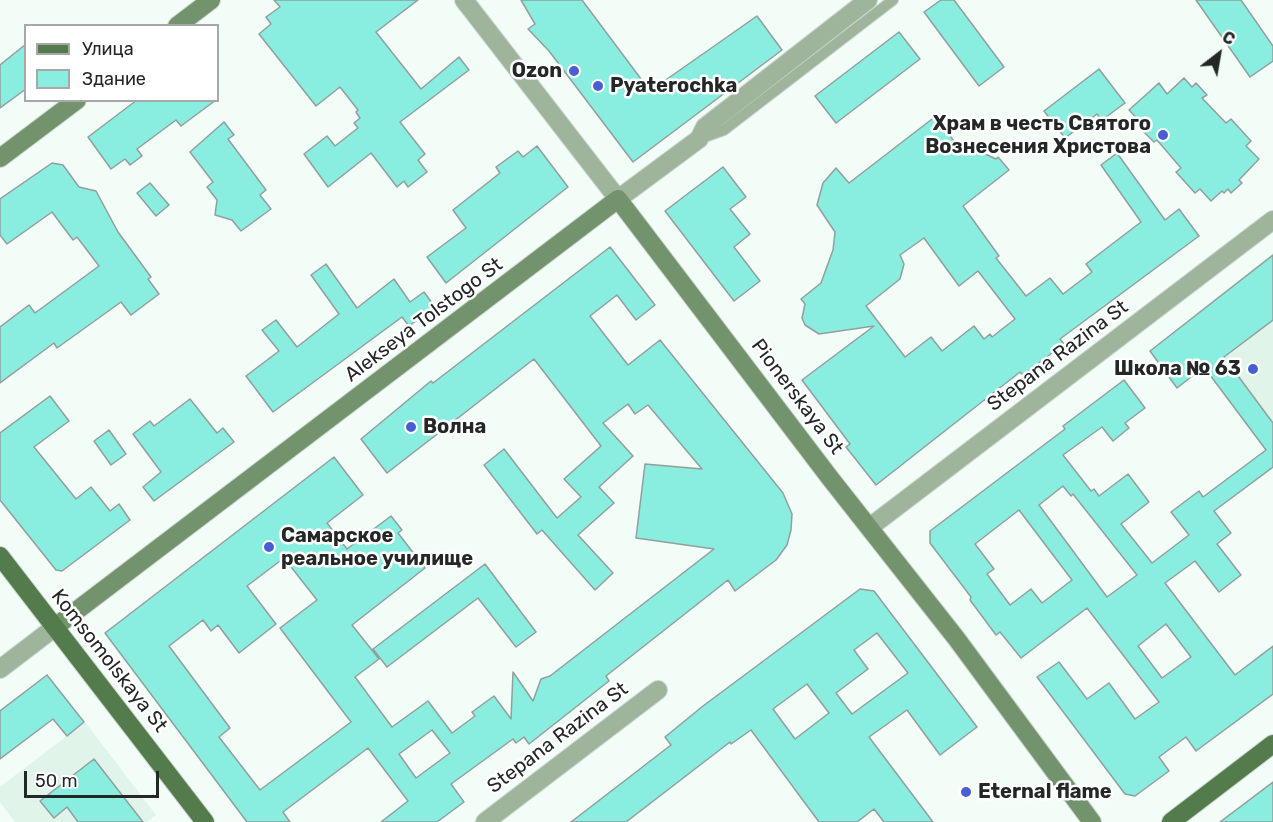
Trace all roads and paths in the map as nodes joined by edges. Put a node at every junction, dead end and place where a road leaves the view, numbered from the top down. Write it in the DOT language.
graph roads {
  1 [pos="211,0"];
  2 [pos="464,0"];
  3 [pos="868,0"];
  4 [pos="893,0"];
  5 [pos="180,24"];
  6 [pos="74,102"];
  7 [pos="699,139"];
  8 [pos="0,158"];
  9 [pos="618,200"];
  10 [pos="1273,220"];
  11 [pos="870,528"];
  12 [pos="0,556"];
  13 [pos="55,627"];
  14 [pos="0,669"];
  15 [pos="658,690"];
  16 [pos="1273,744"];
  17 [pos="205,822"];
  18 [pos="485,822"];
  19 [pos="1092,822"];
  20 [pos="1171,822"];
  1 -- 5 [label="main road"];
  2 -- 9 [label="street, Pionerskaya St"];
  3 -- 7 [label="street, Alekseya Tolstogo St"];
  4 -- 7 [label="lane"];
  6 -- 8 [label="main road"];
  7 -- 9 [label="street, Alekseya Tolstogo St"];
  9 -- 11 [label="main road, Pionerskaya St"];
  9 -- 13 [label="main road, Alekseya Tolstogo St"];
  10 -- 11 [label="street, Stepana Razina St"];
  11 -- 19 [label="main road, Pionerskaya St"];
  12 -- 13 [label="main road, Komsomolskaya St"];
  13 -- 14 [label="street, Alekseya Tolstogo St"];
  13 -- 17 [label="main road, Komsomolskaya St"];
  15 -- 18 [label="street, Stepana Razina St"];
  16 -- 20 [label="main road"];
}
